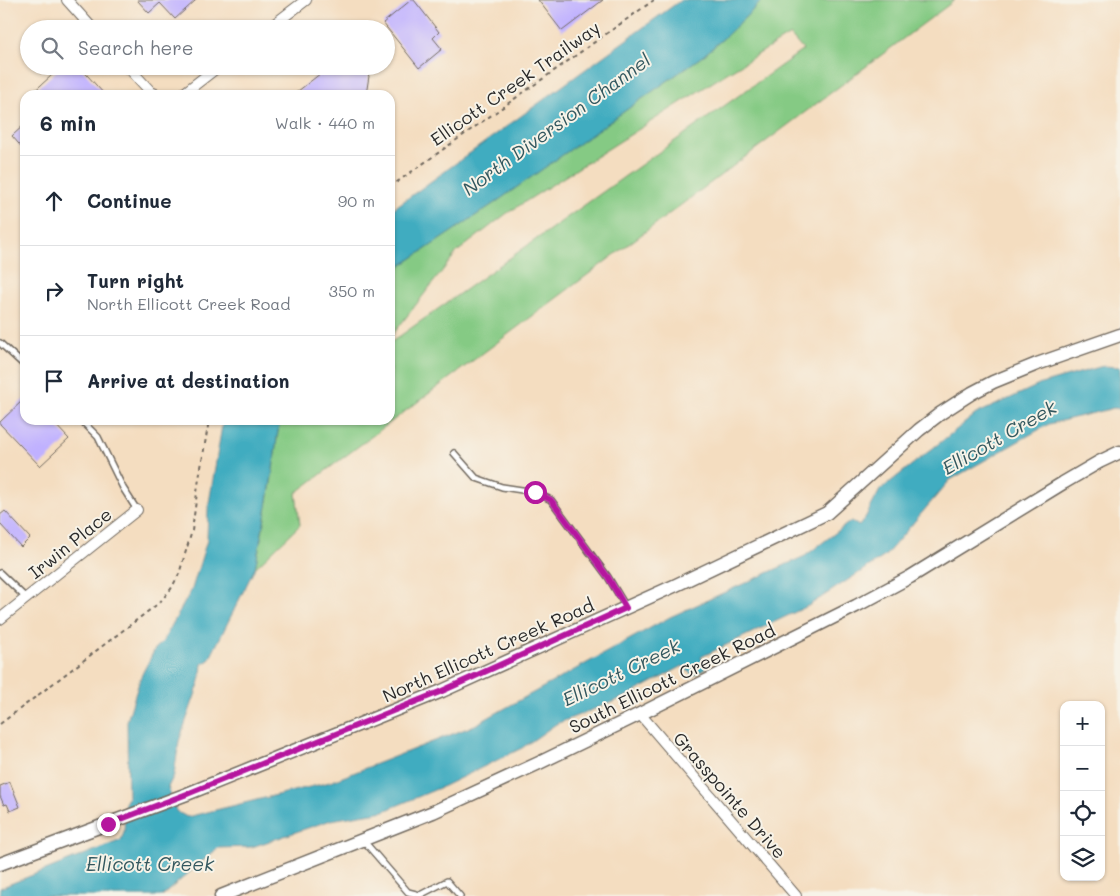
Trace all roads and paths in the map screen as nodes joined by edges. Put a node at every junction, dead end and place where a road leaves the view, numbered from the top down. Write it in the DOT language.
graph roads {
  1 [pos="67,0"];
  2 [pos="306,0"];
  3 [pos="654,0"];
  4 [pos="85,20"];
  5 [pos="280,20"];
  6 [pos="135,75"];
  7 [pos="207,75"];
  8 [pos="149,90"];
  9 [pos="188,90"];
  10 [pos="395,183"];
  11 [pos="1120,336"];
  12 [pos="0,343"];
  13 [pos="20,361"];
  14 [pos="86,425"];
  15 [pos="207,425"];
  16 [pos="1120,452"];
  17 [pos="454,453"];
  18 [pos="138,510"];
  19 [pos="0,573"];
  20 [pos="26,599"];
  21 [pos="626,608"];
  22 [pos="0,620"];
  23 [pos="640,714"];
  24 [pos="0,724"];
  25 [pos="363,840"];
  26 [pos="0,864"];
  27 [pos="221,896"];
  28 [pos="460,896"];
  29 [pos="796,896"];
  1 -- 4 [label="street"];
  2 -- 5 [label="street"];
  3 -- 10 [label="path, Ellicott Creek Trailway"];
  6 -- 8 [label="street"];
  7 -- 9 [label="street"];
  11 -- 21 [label="street, North Ellicott Creek Road"];
  12 -- 13 [label="lane"];
  14 -- 18 [label="lane"];
  15 -- 24 [label="path"];
  16 -- 23 [label="street, South Ellicott Creek Road"];
  17 -- 21 [label="lane"];
  18 -- 20 [label="street, Irwin Place"];
  19 -- 20 [label="lane"];
  20 -- 22 [label="street, Irwin Place"];
  21 -- 26 [label="street, North Ellicott Creek Road"];
  23 -- 25 [label="street, South Ellicott Creek Road"];
  23 -- 29 [label="street, Grasspointe Drive"];
  25 -- 27 [label="street, South Ellicott Creek Road"];
  25 -- 28 [label="lane"];
}
